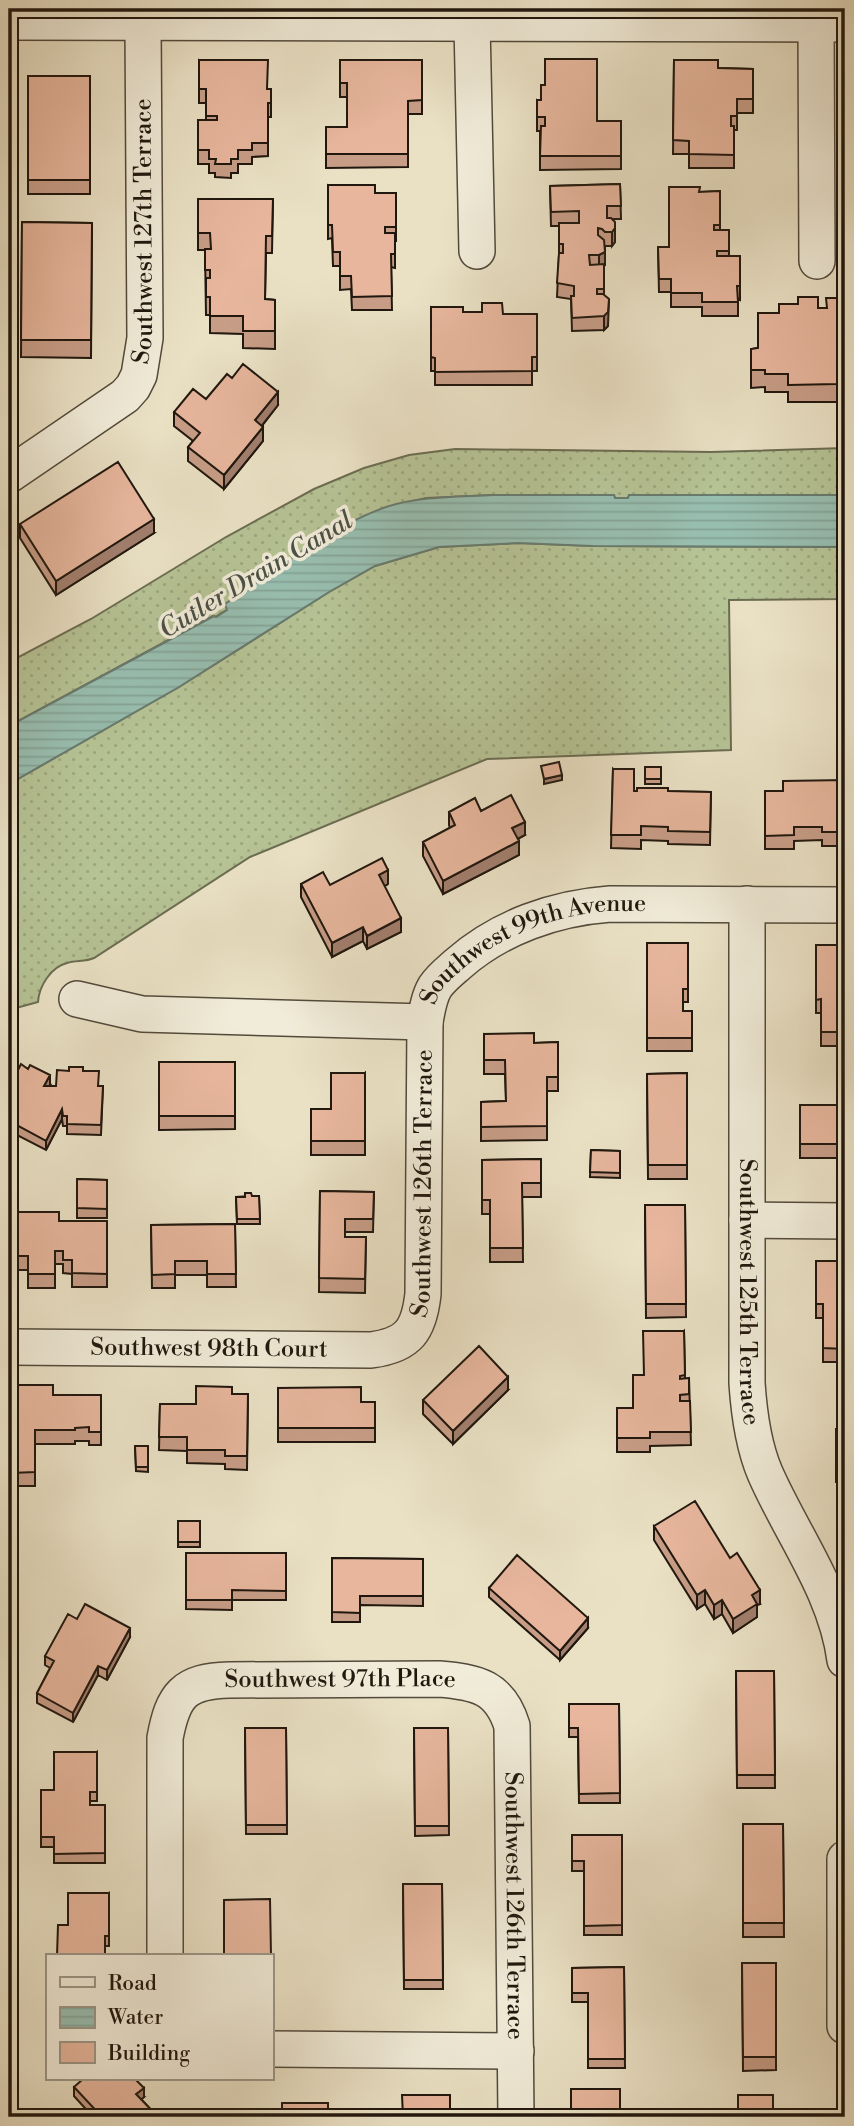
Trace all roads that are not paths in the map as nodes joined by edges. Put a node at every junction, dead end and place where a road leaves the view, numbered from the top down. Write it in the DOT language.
graph roads {
  1 [pos="299,16"];
  2 [pos="641,16"];
  3 [pos="9,22"];
  4 [pos="143,24"];
  5 [pos="472,24"];
  6 [pos="831,24"];
  7 [pos="477,251"];
  8 [pos="817,261"];
  9 [pos="9,475"];
  10 [pos="747,904"];
  11 [pos="845,905"];
  12 [pos="77,999"];
  13 [pos="425,1022"];
  14 [pos="747,1220"];
  15 [pos="845,1221"];
  16 [pos="405,1338"];
  17 [pos="9,1347"];
  18 [pos="845,1660"];
  19 [pos="498,1697"];
  20 [pos="845,1858"];
  21 [pos="164,1954"];
  22 [pos="845,2026"];
  23 [pos="273,2049"];
  24 [pos="516,2051"];
  25 [pos="516,2117"];
  1 -- 4 [label="street"];
  1 -- 5 [label="street"];
  2 -- 5 [label="street"];
  2 -- 6 [label="street"];
  3 -- 4 [label="street"];
  4 -- 9 [label="street, Southwest 127th Terrace"];
  5 -- 7 [label="street"];
  6 -- 8 [label="street"];
  10 -- 11 [label="street, Southwest 99th Avenue"];
  10 -- 13 [label="street, Southwest 99th Avenue"];
  10 -- 14 [label="street, Southwest 125th Terrace"];
  12 -- 13 [label="street, Southwest 99th Avenue"];
  13 -- 16 [label="street, Southwest 126th Terrace"];
  14 -- 15 [label="street"];
  14 -- 18 [label="street, Southwest 125th Terrace"];
  16 -- 17 [label="street, Southwest 98th Court"];
  19 -- 21 [label="street, Southwest 97th Place"];
  19 -- 24 [label="street, Southwest 126th Terrace"];
  20 -- 22 [label="street"];
  23 -- 24 [label="street"];
  24 -- 25 [label="street, Southwest 126th Terrace"];
}
